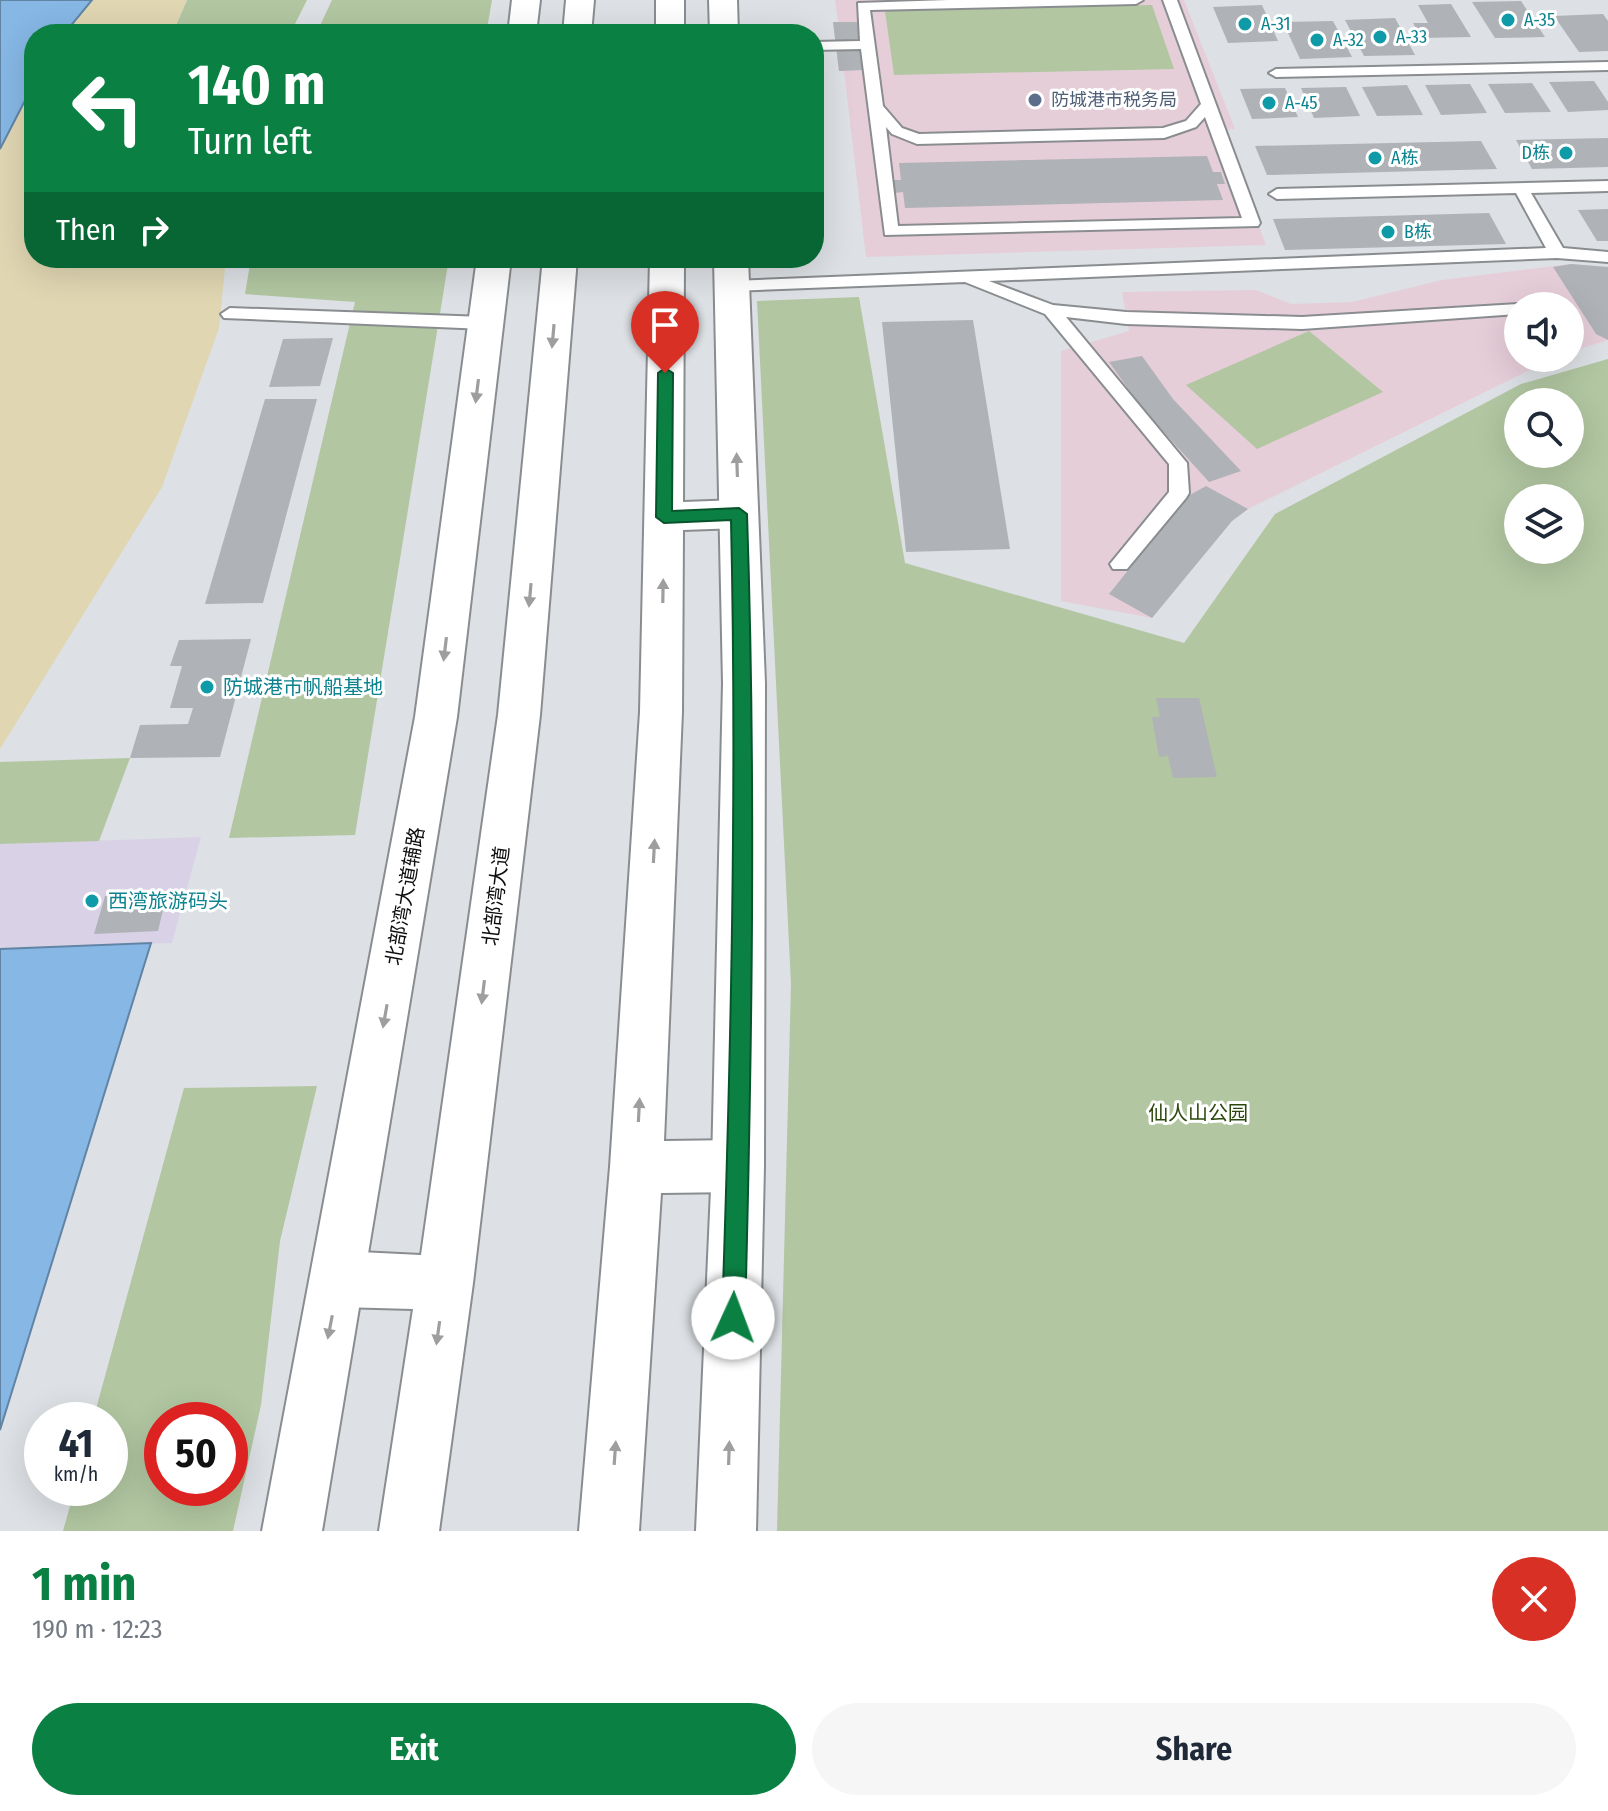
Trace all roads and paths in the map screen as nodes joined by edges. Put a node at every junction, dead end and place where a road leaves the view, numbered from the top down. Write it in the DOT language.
graph roads {
  1 [pos="526,0"];
  2 [pos="580,0"];
  3 [pos="670,0"];
  4 [pos="723,0"];
  5 [pos="1136,0"];
  6 [pos="1170,0"];
  7 [pos="523,24"];
  8 [pos="578,24"];
  9 [pos="670,24"];
  10 [pos="724,24"];
  11 [pos="868,45"];
  12 [pos="824,46"];
  13 [pos="1608,66"];
  14 [pos="1276,73"];
  15 [pos="1208,105"];
  16 [pos="876,107"];
  17 [pos="1608,186"];
  18 [pos="1521,188"];
  19 [pos="1277,194"];
  20 [pos="1557,253"];
  21 [pos="1608,257"];
  22 [pos="493,268"];
  23 [pos="559,268"];
  24 [pos="667,268"];
  25 [pos="731,272"];
  26 [pos="960,277"];
  27 [pos="1051,310"];
  28 [pos="1504,310"];
  29 [pos="230,314"];
  30 [pos="485,323"];
  31 [pos="739,514"];
  32 [pos="664,517"];
  33 [pos="1120,564"];
  34 [pos="738,1166"];
  35 [pos="636,1167"];
  36 [pos="339,1279"];
  37 [pos="445,1283"];
  38 [pos="292,1531"];
  39 [pos="409,1531"];
  40 [pos="609,1531"];
  41 [pos="726,1531"];
  1 -- 7 [label="main road"];
  2 -- 8 [label="main road"];
  3 -- 9 [label="main road"];
  4 -- 10 [label="main road"];
  5 -- 11 [label="lane"];
  6 -- 15 [label="lane"];
  11 -- 12 [label="lane"];
  11 -- 16 [label="lane"];
  13 -- 14 [label="lane"];
  15 -- 16 [label="lane"];
  15 -- 16 [label="lane"];
  17 -- 18 [label="lane"];
  18 -- 19 [label="lane"];
  18 -- 20 [label="lane"];
  20 -- 21 [label="lane"];
  20 -- 26 [label="lane"];
  22 -- 30 [label="main road, 北部湾大道辅路"];
  23 -- 37 [label="main road, 北部湾大道, one-way"];
  24 -- 32 [label="main road"];
  25 -- 26 [label="lane"];
  31 -- 25 [label="main road, one-way"];
  26 -- 27 [label="lane"];
  27 -- 28 [label="lane"];
  27 -- 33 [label="lane"];
  29 -- 30 [label="lane"];
  30 -- 36 [label="main road, 北部湾大道辅路, one-way"];
  31 -- 32 [label="main road"];
  31 -- 34 [label="main road"];
  35 -- 32 [label="main road, one-way"];
  34 -- 35 [label="main road"];
  41 -- 34 [label="main road, one-way"];
  40 -- 35 [label="main road, one-way"];
  36 -- 37 [label="main road"];
  36 -- 38 [label="main road, 北部湾大道辅路, one-way"];
  37 -- 39 [label="main road, 北部湾大道, one-way"];
}
